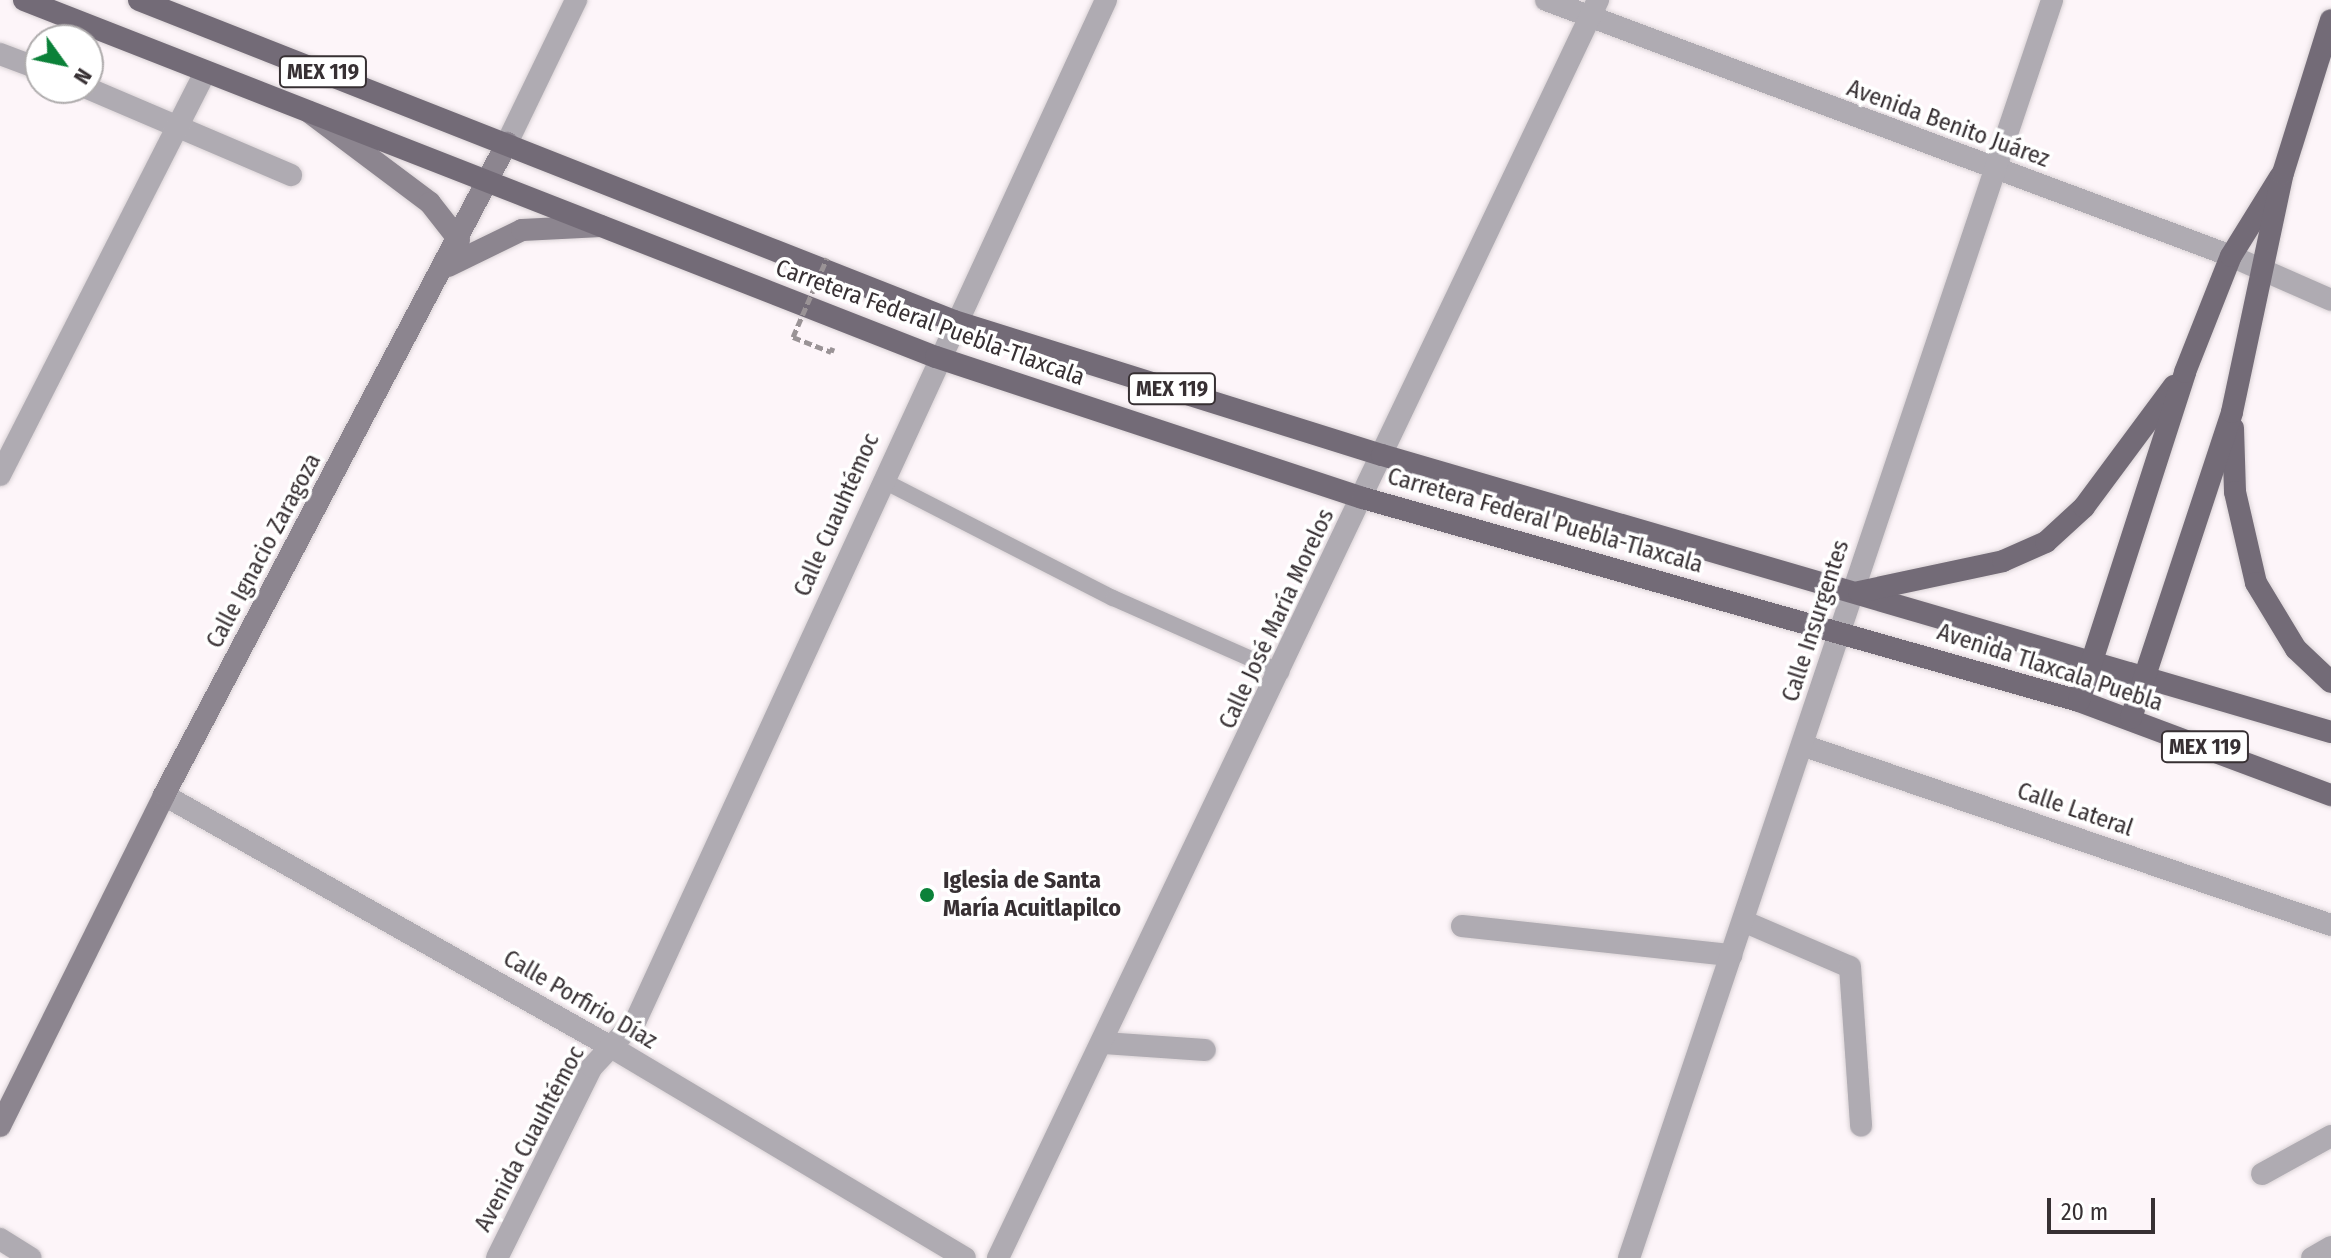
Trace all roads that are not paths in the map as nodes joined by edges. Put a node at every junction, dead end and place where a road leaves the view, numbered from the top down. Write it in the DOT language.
graph roads {
  1 [pos="24,0"];
  2 [pos="139,0"];
  3 [pos="576,0"];
  4 [pos="1106,0"];
  5 [pos="1546,0"];
  6 [pos="2052,0"];
  7 [pos="1593,9"];
  8 [pos="2331,20"];
  9 [pos="0,54"];
  10 [pos="24,63"];
  11 [pos="205,73"];
  12 [pos="104,95"];
  13 [pos="309,111"];
  14 [pos="179,124"];
  15 [pos="507,143"];
  16 [pos="1993,169"];
  17 [pos="2283,173"];
  18 [pos="291,175"];
  19 [pos="487,183"];
  20 [pos="601,226"];
  21 [pos="459,240"];
  22 [pos="2231,256"];
  23 [pos="443,269"];
  24 [pos="2266,273"];
  25 [pos="2331,300"];
  26 [pos="954,321"];
  27 [pos="936,357"];
  28 [pos="2185,372"];
  29 [pos="2232,412"];
  30 [pos="1382,455"];
  31 [pos="0,475"];
  32 [pos="882,480"];
  33 [pos="1363,498"];
  34 [pos="1853,593"];
  35 [pos="1840,631"];
  36 [pos="2093,662"];
  37 [pos="1281,672"];
  38 [pos="2144,676"];
  39 [pos="2331,682"];
  40 [pos="2079,701"];
  41 [pos="2131,718"];
  42 [pos="2331,732"];
  43 [pos="1802,745"];
  44 [pos="164,795"];
  45 [pos="2331,795"];
  46 [pos="1743,921"];
  47 [pos="2331,925"];
  48 [pos="1462,926"];
  49 [pos="1731,955"];
  50 [pos="1104,1043"];
  51 [pos="611,1047"];
  52 [pos="1205,1050"];
  53 [pos="0,1126"];
  54 [pos="1861,1126"];
  55 [pos="2331,1136"];
  56 [pos="2262,1174"];
  57 [pos="0,1239"];
  58 [pos="2331,1247"];
  59 [pos="30,1258"];
  60 [pos="497,1258"];
  61 [pos="965,1258"];
  62 [pos="998,1258"];
  63 [pos="1629,1258"];
  64 [pos="2312,1258"];
  1 -- 11 [label="main road, Carretera Federal Puebla-Tlaxcala / MEX 119"];
  2 -- 15 [label="main road, Carretera Federal Puebla-Tlaxcala / MEX 119"];
  3 -- 15 [label="street, Calle Ignacio Zaragoza"];
  4 -- 26 [label="street, Calle Cuauhtémoc"];
  5 -- 7 [label="street, Avenida Benito Juárez"];
  6 -- 16 [label="street, Calle Insurgentes"];
  7 -- 16 [label="street, Avenida Benito Juárez"];
  7 -- 30 [label="street, Calle José María Morelos"];
  8 -- 17 [label="main road"];
  9 -- 10 [label="street"];
  11 -- 13 [label="main road, Carretera Federal Puebla-Tlaxcala / MEX 119"];
  11 -- 14 [label="street"];
  12 -- 14 [label="street"];
  13 -- 19 [label="main road, Carretera Federal Puebla-Tlaxcala / MEX 119"];
  13 -- 21 [label="main road"];
  14 -- 18 [label="street"];
  14 -- 31 [label="street"];
  15 -- 19 [label="main road, Calle Ignacio Zaragoza"];
  15 -- 26 [label="main road, Carretera Federal Puebla-Tlaxcala / MEX 119"];
  16 -- 22 [label="street, Avenida Benito Juárez"];
  16 -- 34 [label="street, Calle Insurgentes"];
  17 -- 22 [label="main road"];
  17 -- 24 [label="main road"];
  19 -- 20 [label="main road, Carretera Federal Puebla-Tlaxcala / MEX 119"];
  19 -- 21 [label="main road, Calle Ignacio Zaragoza"];
  20 -- 23 [label="main road"];
  20 -- 27 [label="main road, Carretera Federal Puebla-Tlaxcala / MEX 119"];
  21 -- 23 [label="main road, Calle Ignacio Zaragoza"];
  22 -- 24 [label="street, Avenida Benito Juárez"];
  22 -- 28 [label="main road"];
  23 -- 44 [label="main road, Calle Ignacio Zaragoza"];
  24 -- 25 [label="street, Avenida Benito Juárez"];
  24 -- 29 [label="main road"];
  26 -- 27 [label="street, Calle Cuauhtémoc"];
  26 -- 30 [label="main road, Carretera Federal Puebla-Tlaxcala / MEX 119"];
  27 -- 32 [label="street, Calle Cuauhtémoc"];
  27 -- 33 [label="main road, Carretera Federal Puebla-Tlaxcala / MEX 119"];
  28 -- 34 [label="main road"];
  28 -- 36 [label="main road"];
  29 -- 38 [label="main road"];
  29 -- 39 [label="main road"];
  30 -- 33 [label="street, Calle José María Morelos"];
  30 -- 34 [label="main road, Carretera Federal Puebla-Tlaxcala / MEX 119"];
  32 -- 37 [label="lane"];
  32 -- 51 [label="street, Calle Cuauhtémoc"];
  33 -- 35 [label="main road, Carretera Federal Puebla-Tlaxcala / MEX 119"];
  33 -- 37 [label="street, Calle José María Morelos"];
  34 -- 35 [label="street, Calle Insurgentes"];
  34 -- 36 [label="main road, Avenida Tlaxcala Puebla / MEX 119"];
  35 -- 40 [label="main road, Avenida Tlaxcala Puebla / MEX 119"];
  35 -- 43 [label="street, Calle Insurgentes"];
  36 -- 38 [label="main road, Avenida Tlaxcala Puebla / MEX 119"];
  36 -- 40 [label="main road"];
  37 -- 50 [label="street, Calle José María Morelos"];
  38 -- 41 [label="main road"];
  38 -- 42 [label="main road, Avenida Tlaxcala Puebla / MEX 119"];
  40 -- 41 [label="main road, Avenida Tlaxcala Puebla / MEX 119"];
  41 -- 45 [label="main road, Avenida Tlaxcala Puebla / MEX 119"];
  43 -- 46 [label="street, Calle Insurgentes"];
  43 -- 47 [label="street, Calle Lateral"];
  44 -- 51 [label="street, Calle Porfirio Díaz"];
  44 -- 53 [label="main road, Calle Ignacio Zaragoza"];
  46 -- 49 [label="street, Calle Insurgentes"];
  46 -- 54 [label="street"];
  48 -- 49 [label="street"];
  49 -- 63 [label="street, Calle Insurgentes"];
  50 -- 52 [label="street"];
  50 -- 62 [label="street, Calle José María Morelos"];
  51 -- 60 [label="street, Avenida Cuauhtémoc"];
  51 -- 61 [label="street, Calle Porfirio Díaz"];
  55 -- 56 [label="street"];
  57 -- 59 [label="street"];
  58 -- 64 [label="street"];
}
